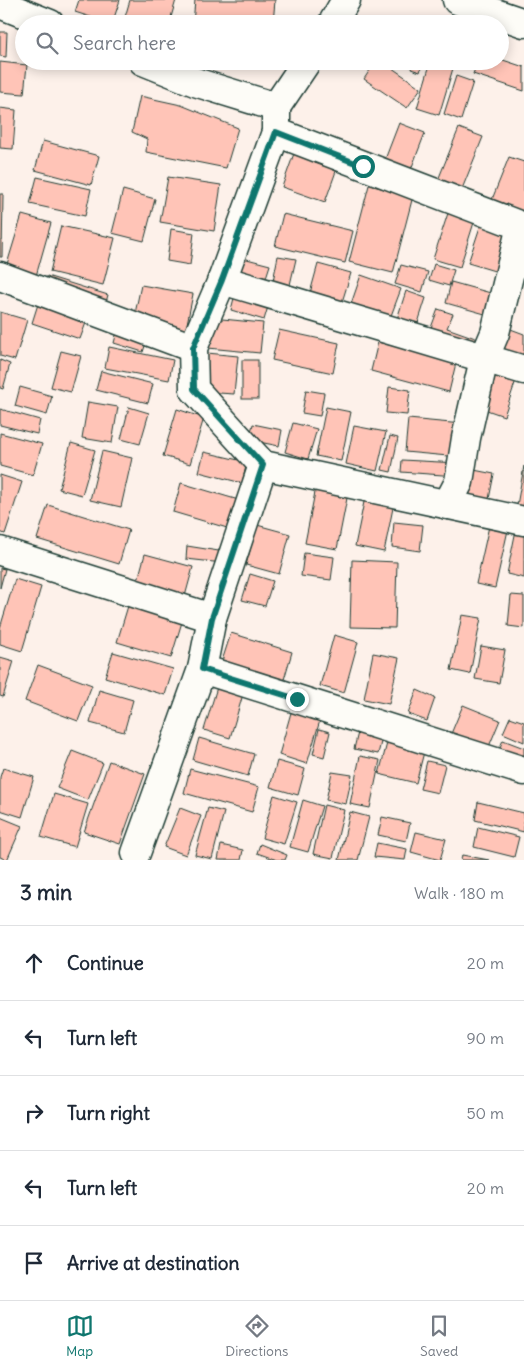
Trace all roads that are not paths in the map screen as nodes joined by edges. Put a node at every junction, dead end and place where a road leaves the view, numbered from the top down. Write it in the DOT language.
graph roads {
  1 [pos="346,0"];
  2 [pos="457,0"];
  3 [pos="0,4"];
  4 [pos="28,15"];
  5 [pos="337,15"];
  6 [pos="501,15"];
  7 [pos="509,18"];
  8 [pos="524,23"];
  9 [pos="165,70"];
  10 [pos="302,70"];
  11 [pos="276,119"];
  12 [pos="523,227"];
  13 [pos="0,276"];
  14 [pos="222,280"];
  15 [pos="193,348"];
  16 [pos="484,359"];
  17 [pos="524,370"];
  18 [pos="263,465"];
  19 [pos="447,505"];
  20 [pos="524,521"];
  21 [pos="0,551"];
  22 [pos="212,618"];
  23 [pos="202,669"];
  24 [pos="524,771"];
  25 [pos="141,858"];
  1 -- 5 [label="street"];
  2 -- 6 [label="street"];
  3 -- 4 [label="street"];
  7 -- 8 [label="street"];
  9 -- 11 [label="street"];
  10 -- 11 [label="street"];
  11 -- 12 [label="street"];
  11 -- 14 [label="street"];
  12 -- 16 [label="street"];
  13 -- 15 [label="street"];
  14 -- 15 [label="street"];
  14 -- 16 [label="street"];
  15 -- 18 [label="street"];
  16 -- 17 [label="street"];
  16 -- 19 [label="street"];
  18 -- 19 [label="street"];
  18 -- 22 [label="street"];
  19 -- 20 [label="street"];
  21 -- 22 [label="street"];
  22 -- 23 [label="street"];
  23 -- 24 [label="street"];
  23 -- 25 [label="street"];
}
